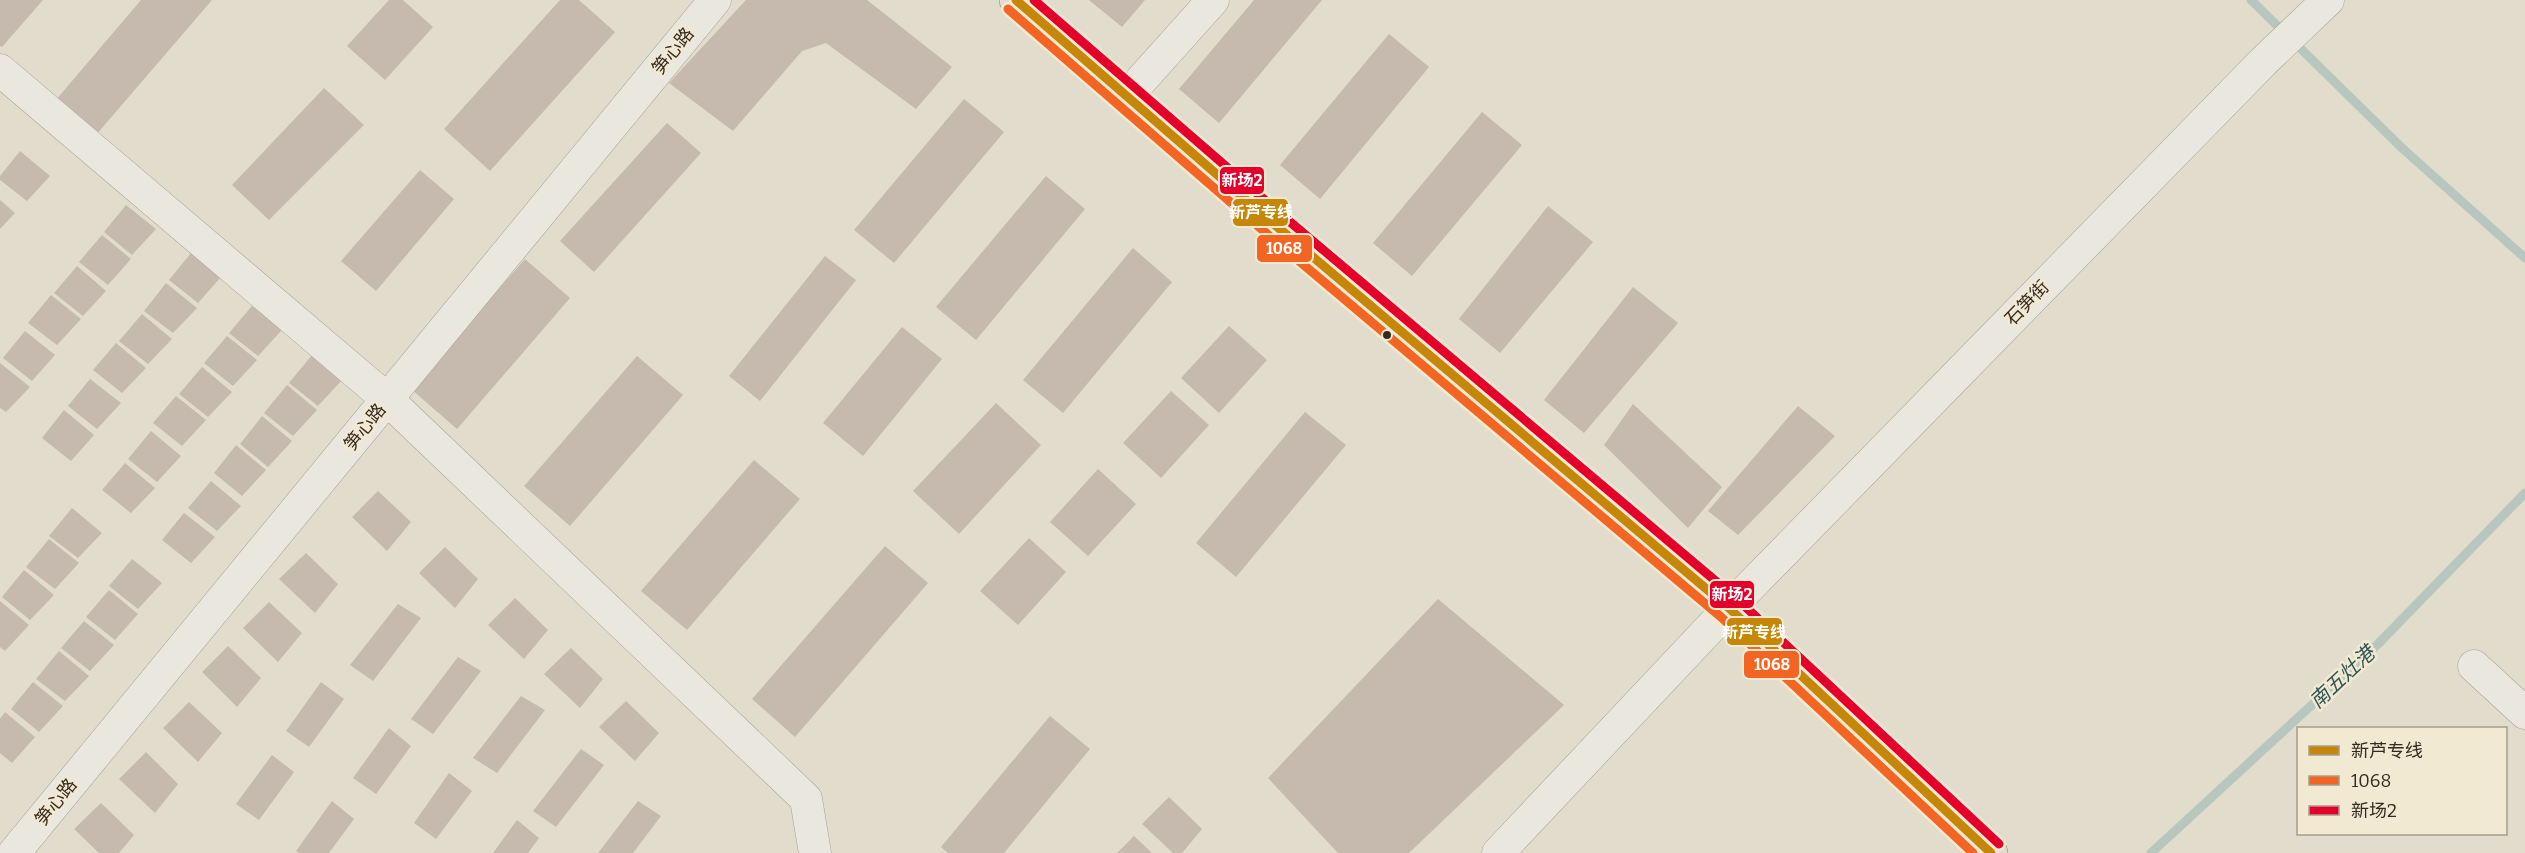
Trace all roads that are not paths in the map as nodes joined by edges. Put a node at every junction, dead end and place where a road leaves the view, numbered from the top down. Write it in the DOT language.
graph roads {
  1 [pos="715,0"];
  2 [pos="1016,0"];
  3 [pos="1213,0"];
  4 [pos="2324,4"];
  5 [pos="0,70"];
  6 [pos="1127,96"];
  7 [pos="387,399"];
  8 [pos="1729,608"];
  9 [pos="2474,666"];
  10 [pos="2525,713"];
  11 [pos="14,853"];
  12 [pos="815,853"];
  13 [pos="1498,853"];
  14 [pos="1991,853"];
  1 -- 7 [label="street, 笋心路"];
  2 -- 6 [label="main road"];
  3 -- 6 [label="street"];
  4 -- 8 [label="street, 石笋街"];
  5 -- 7 [label="street"];
  6 -- 8 [label="main road"];
  7 -- 11 [label="street, 笋心路"];
  7 -- 12 [label="street"];
  8 -- 13 [label="street, 石笋街"];
  8 -- 14 [label="main road"];
  9 -- 10 [label="street"];
}
